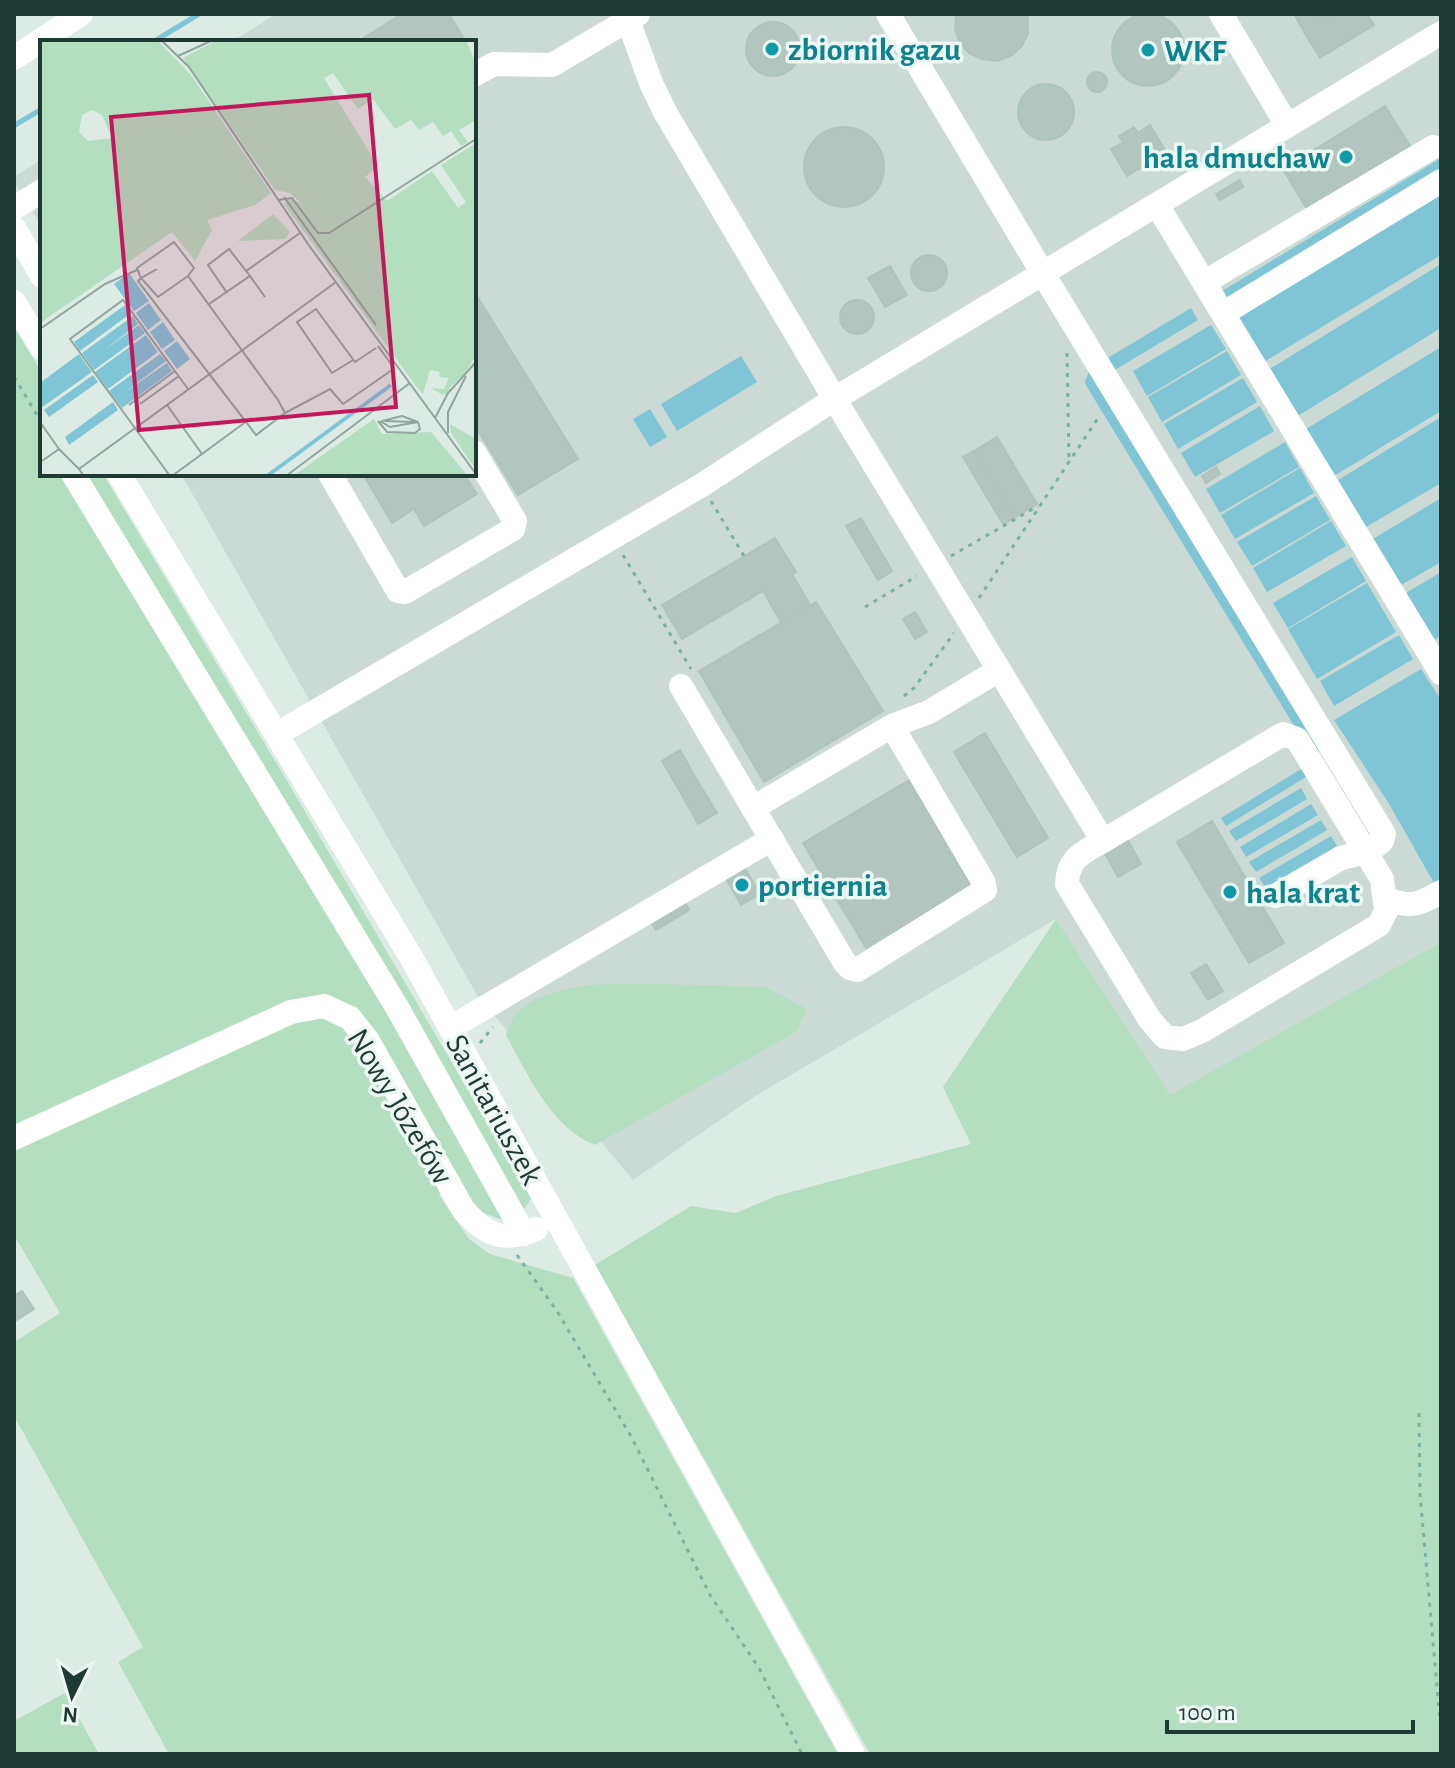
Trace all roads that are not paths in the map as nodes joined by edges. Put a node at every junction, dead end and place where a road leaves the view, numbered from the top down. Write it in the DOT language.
graph roads {
  1 [pos="81,14"];
  2 [pos="888,14"];
  3 [pos="1221,14"];
  4 [pos="633,17"];
  5 [pos="1441,33"];
  6 [pos="41,40"];
  7 [pos="40,41"];
  8 [pos="14,58"];
  9 [pos="476,74"];
  10 [pos="1287,125"];
  11 [pos="1433,147"];
  12 [pos="1441,181"];
  13 [pos="40,192"];
  14 [pos="1157,205"];
  15 [pos="14,208"];
  16 [pos="14,228"];
  17 [pos="40,273"];
  18 [pos="1043,274"];
  19 [pos="1205,282"];
  20 [pos="14,302"];
  21 [pos="1224,313"];
  22 [pos="40,345"];
  23 [pos="836,398"];
  24 [pos="476,455"];
  25 [pos="74,476"];
  26 [pos="120,476"];
  27 [pos="331,476"];
  28 [pos="999,670"];
  29 [pos="1441,673"];
  30 [pos="681,686"];
  31 [pos="892,726"];
  32 [pos="277,734"];
  33 [pos="753,808"];
  34 [pos="772,839"];
  35 [pos="1103,841"];
  36 [pos="1367,852"];
  37 [pos="1441,892"];
  38 [pos="1275,896"];
  39 [pos="1386,899"];
  40 [pos="450,1028"];
  41 [pos="14,1138"];
  42 [pos="557,1220"];
  43 [pos="512,1236"];
  44 [pos="853,1754"];
  1 -- 6 [label="street"];
  2 -- 18 [label="street"];
  3 -- 10 [label="street"];
  4 -- 9 [label="street"];
  4 -- 23 [label="street"];
  5 -- 10 [label="street"];
  7 -- 8 [label="street"];
  10 -- 14 [label="street"];
  11 -- 19 [label="street"];
  12 -- 21 [label="street"];
  13 -- 15 [label="street"];
  14 -- 18 [label="street"];
  14 -- 19 [label="street"];
  16 -- 17 [label="street"];
  18 -- 23 [label="street"];
  18 -- 36 [label="street"];
  19 -- 21 [label="street"];
  20 -- 22 [label="street"];
  21 -- 29 [label="street"];
  23 -- 28 [label="street"];
  23 -- 32 [label="street"];
  24 -- 27 [label="street"];
  25 -- 43 [label="street"];
  26 -- 32 [label="street, Sanitariuszek"];
  28 -- 31 [label="street"];
  28 -- 35 [label="street"];
  30 -- 33 [label="street"];
  31 -- 33 [label="street"];
  31 -- 34 [label="street"];
  32 -- 40 [label="street, Sanitariuszek"];
  33 -- 34 [label="street"];
  34 -- 40 [label="street"];
  35 -- 36 [label="street"];
  35 -- 39 [label="street"];
  36 -- 38 [label="street"];
  36 -- 39 [label="street"];
  37 -- 39 [label="street"];
  40 -- 42 [label="street, Sanitariuszek"];
  41 -- 43 [label="street, Nowy Józefów"];
  42 -- 43 [label="street"];
  42 -- 44 [label="street, Sanitariuszek"];
}
